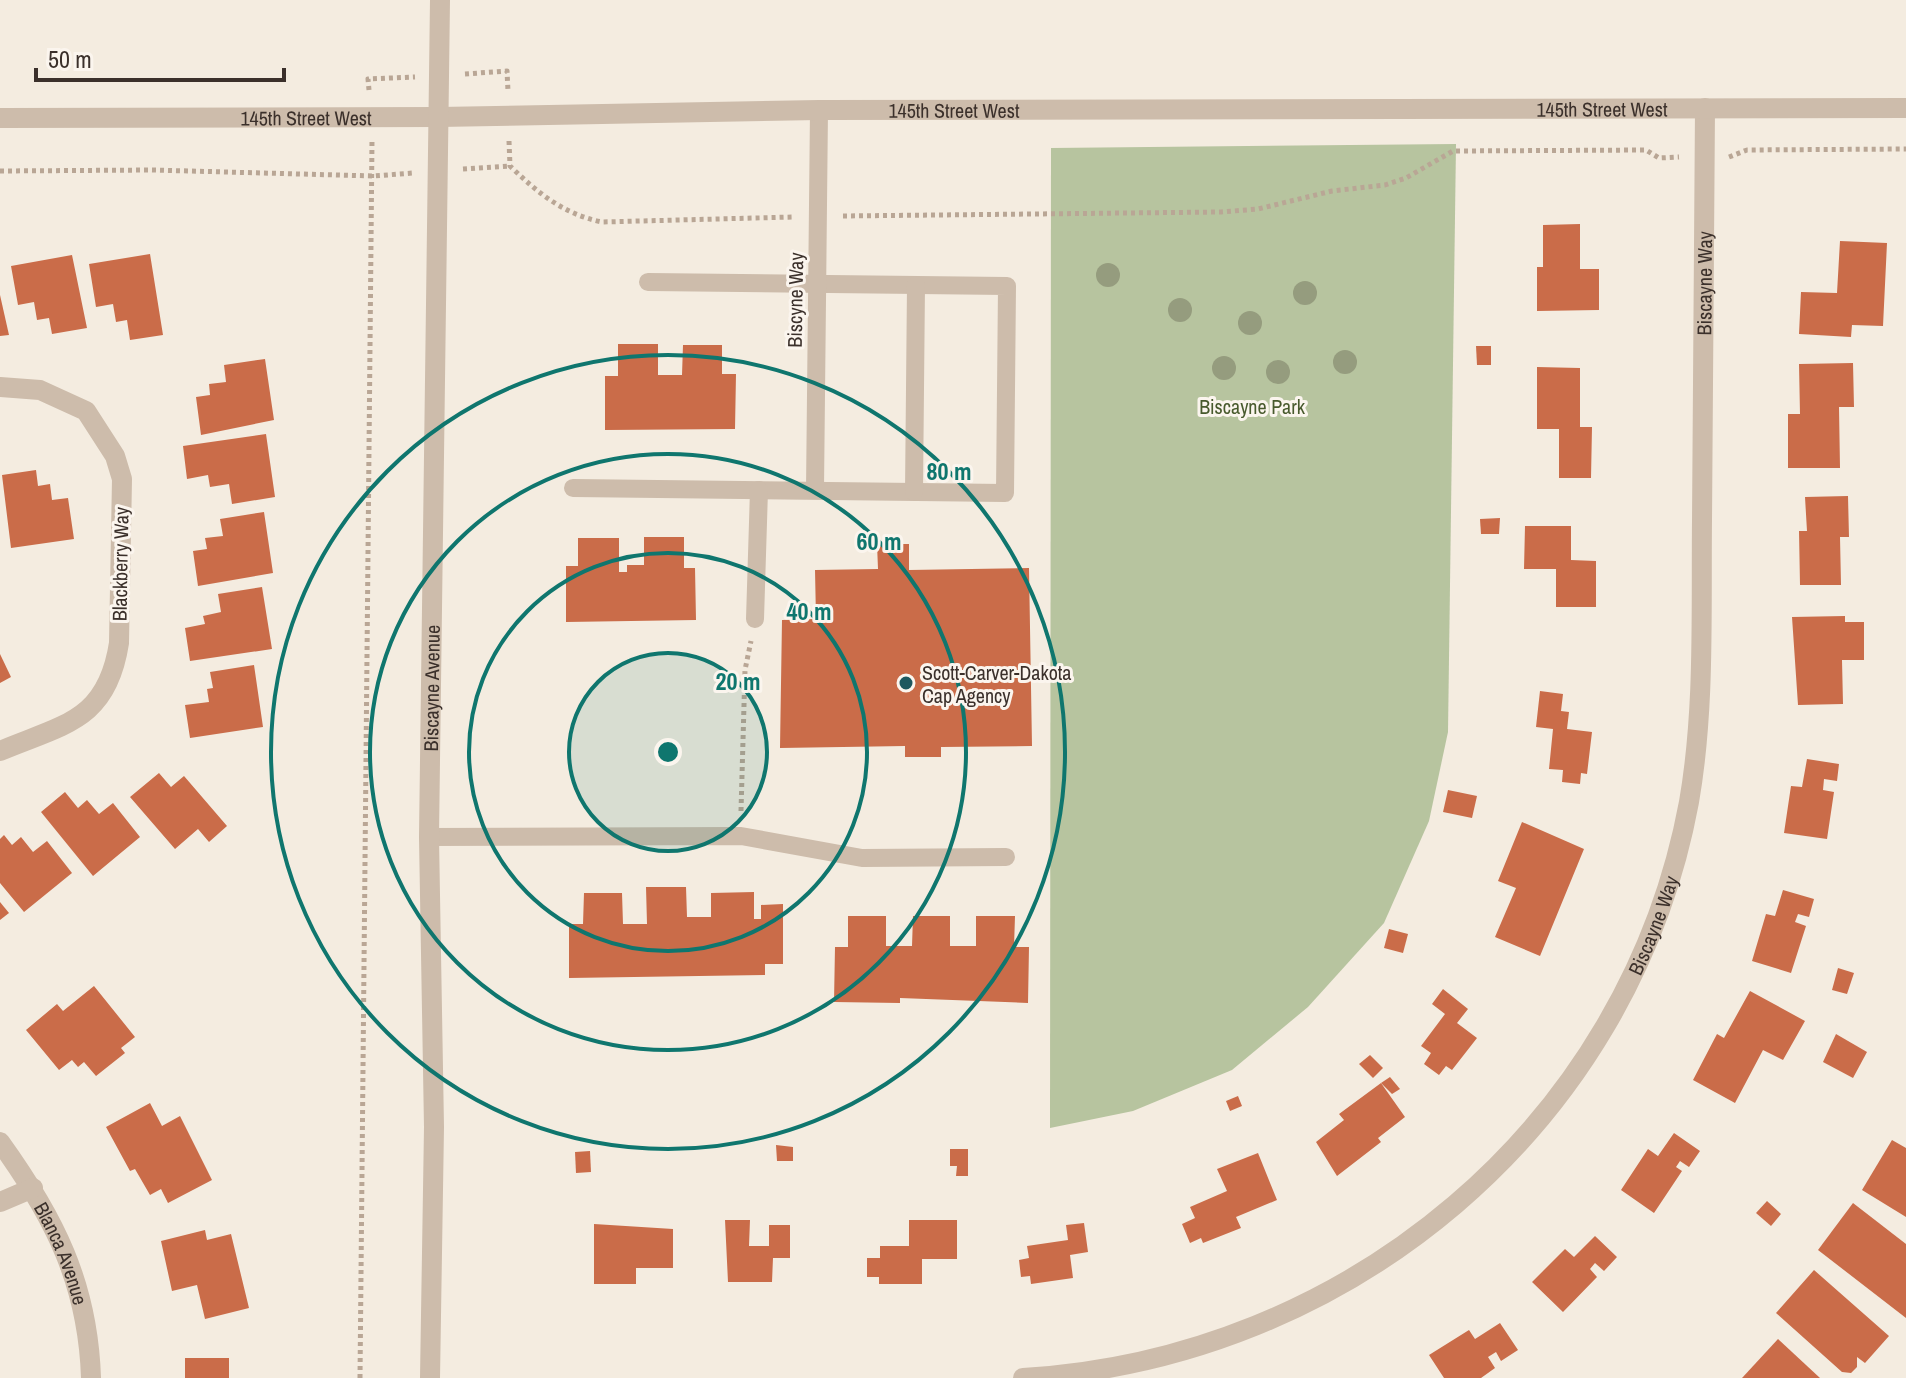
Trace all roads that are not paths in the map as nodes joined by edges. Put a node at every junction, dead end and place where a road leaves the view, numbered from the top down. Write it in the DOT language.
graph roads {
  1 [pos="440,0"];
  2 [pos="1705,108"];
  3 [pos="1906,108"];
  4 [pos="819,110"];
  5 [pos="439,117"];
  6 [pos="0,118"];
  7 [pos="648,282"];
  8 [pos="817,283"];
  9 [pos="916,285"];
  10 [pos="0,387"];
  11 [pos="573,488"];
  12 [pos="759,490"];
  13 [pos="815,490"];
  14 [pos="914,492"];
  15 [pos="755,619"];
  16 [pos="0,751"];
  17 [pos="429,837"];
  18 [pos="1006,857"];
  19 [pos="0,1142"];
  20 [pos="33,1188"];
  21 [pos="0,1202"];
  22 [pos="91,1378"];
  23 [pos="430,1378"];
  24 [pos="1023,1378"];
  1 -- 5 [label="street, Biscayne Avenue"];
  2 -- 3 [label="street, 145th Street West"];
  2 -- 4 [label="street, 145th Street West"];
  2 -- 24 [label="street, Biscayne Way"];
  4 -- 5 [label="street, 145th Street West"];
  4 -- 8 [label="lane, Biscyne Way"];
  5 -- 6 [label="street, 145th Street West"];
  5 -- 17 [label="street, Biscayne Avenue"];
  7 -- 8 [label="lane"];
  8 -- 9 [label="lane"];
  8 -- 13 [label="lane, Biscyne Way"];
  9 -- 14 [label="lane"];
  9 -- 14 [label="lane"];
  10 -- 16 [label="street, Blackberry Way"];
  11 -- 12 [label="lane"];
  12 -- 13 [label="lane"];
  12 -- 15 [label="lane"];
  13 -- 14 [label="lane"];
  17 -- 18 [label="lane"];
  17 -- 23 [label="street, Biscayne Avenue"];
  19 -- 20 [label="street, Blanca Avenue"];
  20 -- 21 [label="street"];
  20 -- 22 [label="street, Blanca Avenue"];
}
